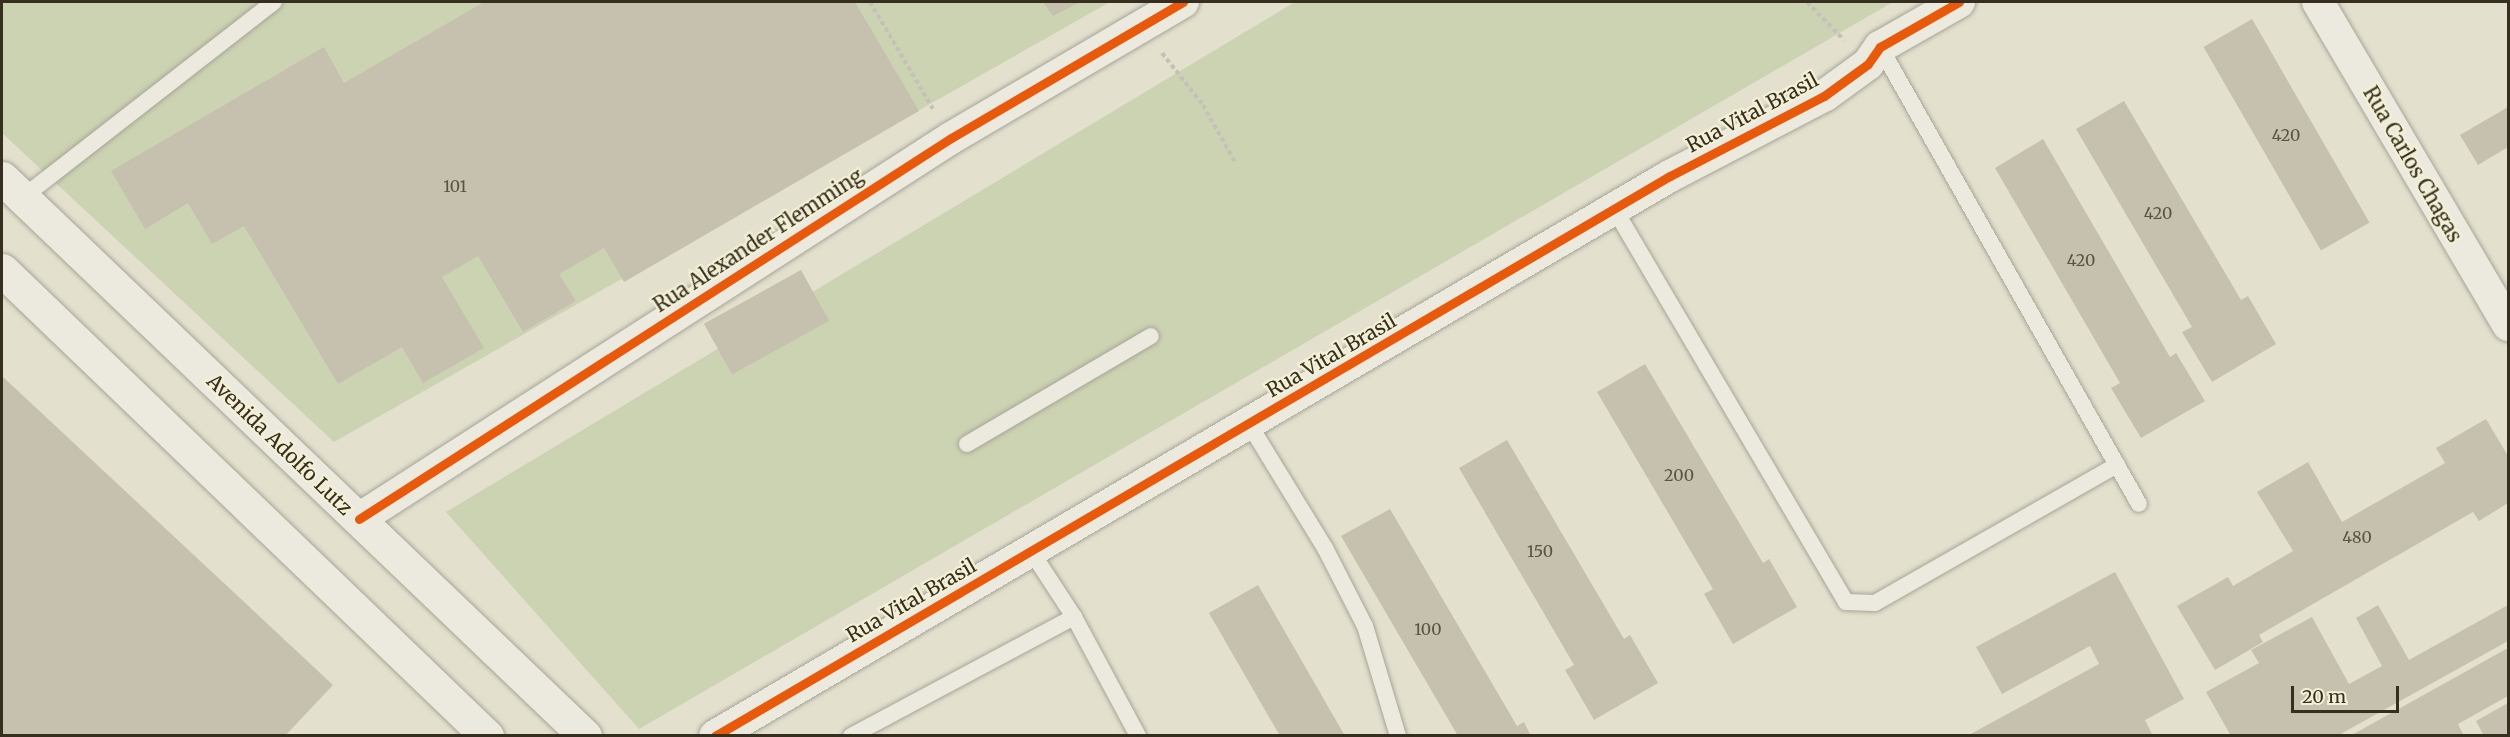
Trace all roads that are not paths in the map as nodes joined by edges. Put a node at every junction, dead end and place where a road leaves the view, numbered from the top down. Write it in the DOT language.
graph roads {
  1 [pos="274,2"];
  2 [pos="1183,2"];
  3 [pos="1959,2"];
  4 [pos="2318,2"];
  5 [pos="1874,55"];
  6 [pos="12,188"];
  7 [pos="1615,210"];
  8 [pos="2,270"];
  9 [pos="2503,306"];
  10 [pos="1151,336"];
  11 [pos="1249,424"];
  12 [pos="967,444"];
  13 [pos="2117,465"];
  14 [pos="2139,504"];
  15 [pos="359,519"];
  16 [pos="1031,552"];
  17 [pos="1074,617"];
  18 [pos="487,735"];
  19 [pos="585,735"];
  20 [pos="715,735"];
  21 [pos="851,735"];
  22 [pos="1138,735"];
  23 [pos="1398,735"];
  1 -- 6 [label="lane"];
  2 -- 15 [label="street, Rua Alexander Flemming"];
  3 -- 5 [label="street, Rua Vital Brasil"];
  4 -- 9 [label="street, Rua Carlos Chagas"];
  5 -- 7 [label="street, Rua Vital Brasil"];
  5 -- 13 [label="lane"];
  6 -- 15 [label="main road, Avenida Adolfo Lutz"];
  7 -- 11 [label="street, Rua Vital Brasil"];
  7 -- 13 [label="lane"];
  8 -- 18 [label="main road"];
  10 -- 12 [label="lane"];
  11 -- 16 [label="street, Rua Vital Brasil"];
  11 -- 23 [label="lane"];
  13 -- 14 [label="lane"];
  15 -- 19 [label="main road, Avenida Adolfo Lutz"];
  16 -- 17 [label="lane"];
  16 -- 20 [label="street, Rua Vital Brasil"];
  17 -- 21 [label="lane"];
  17 -- 22 [label="lane"];
}
